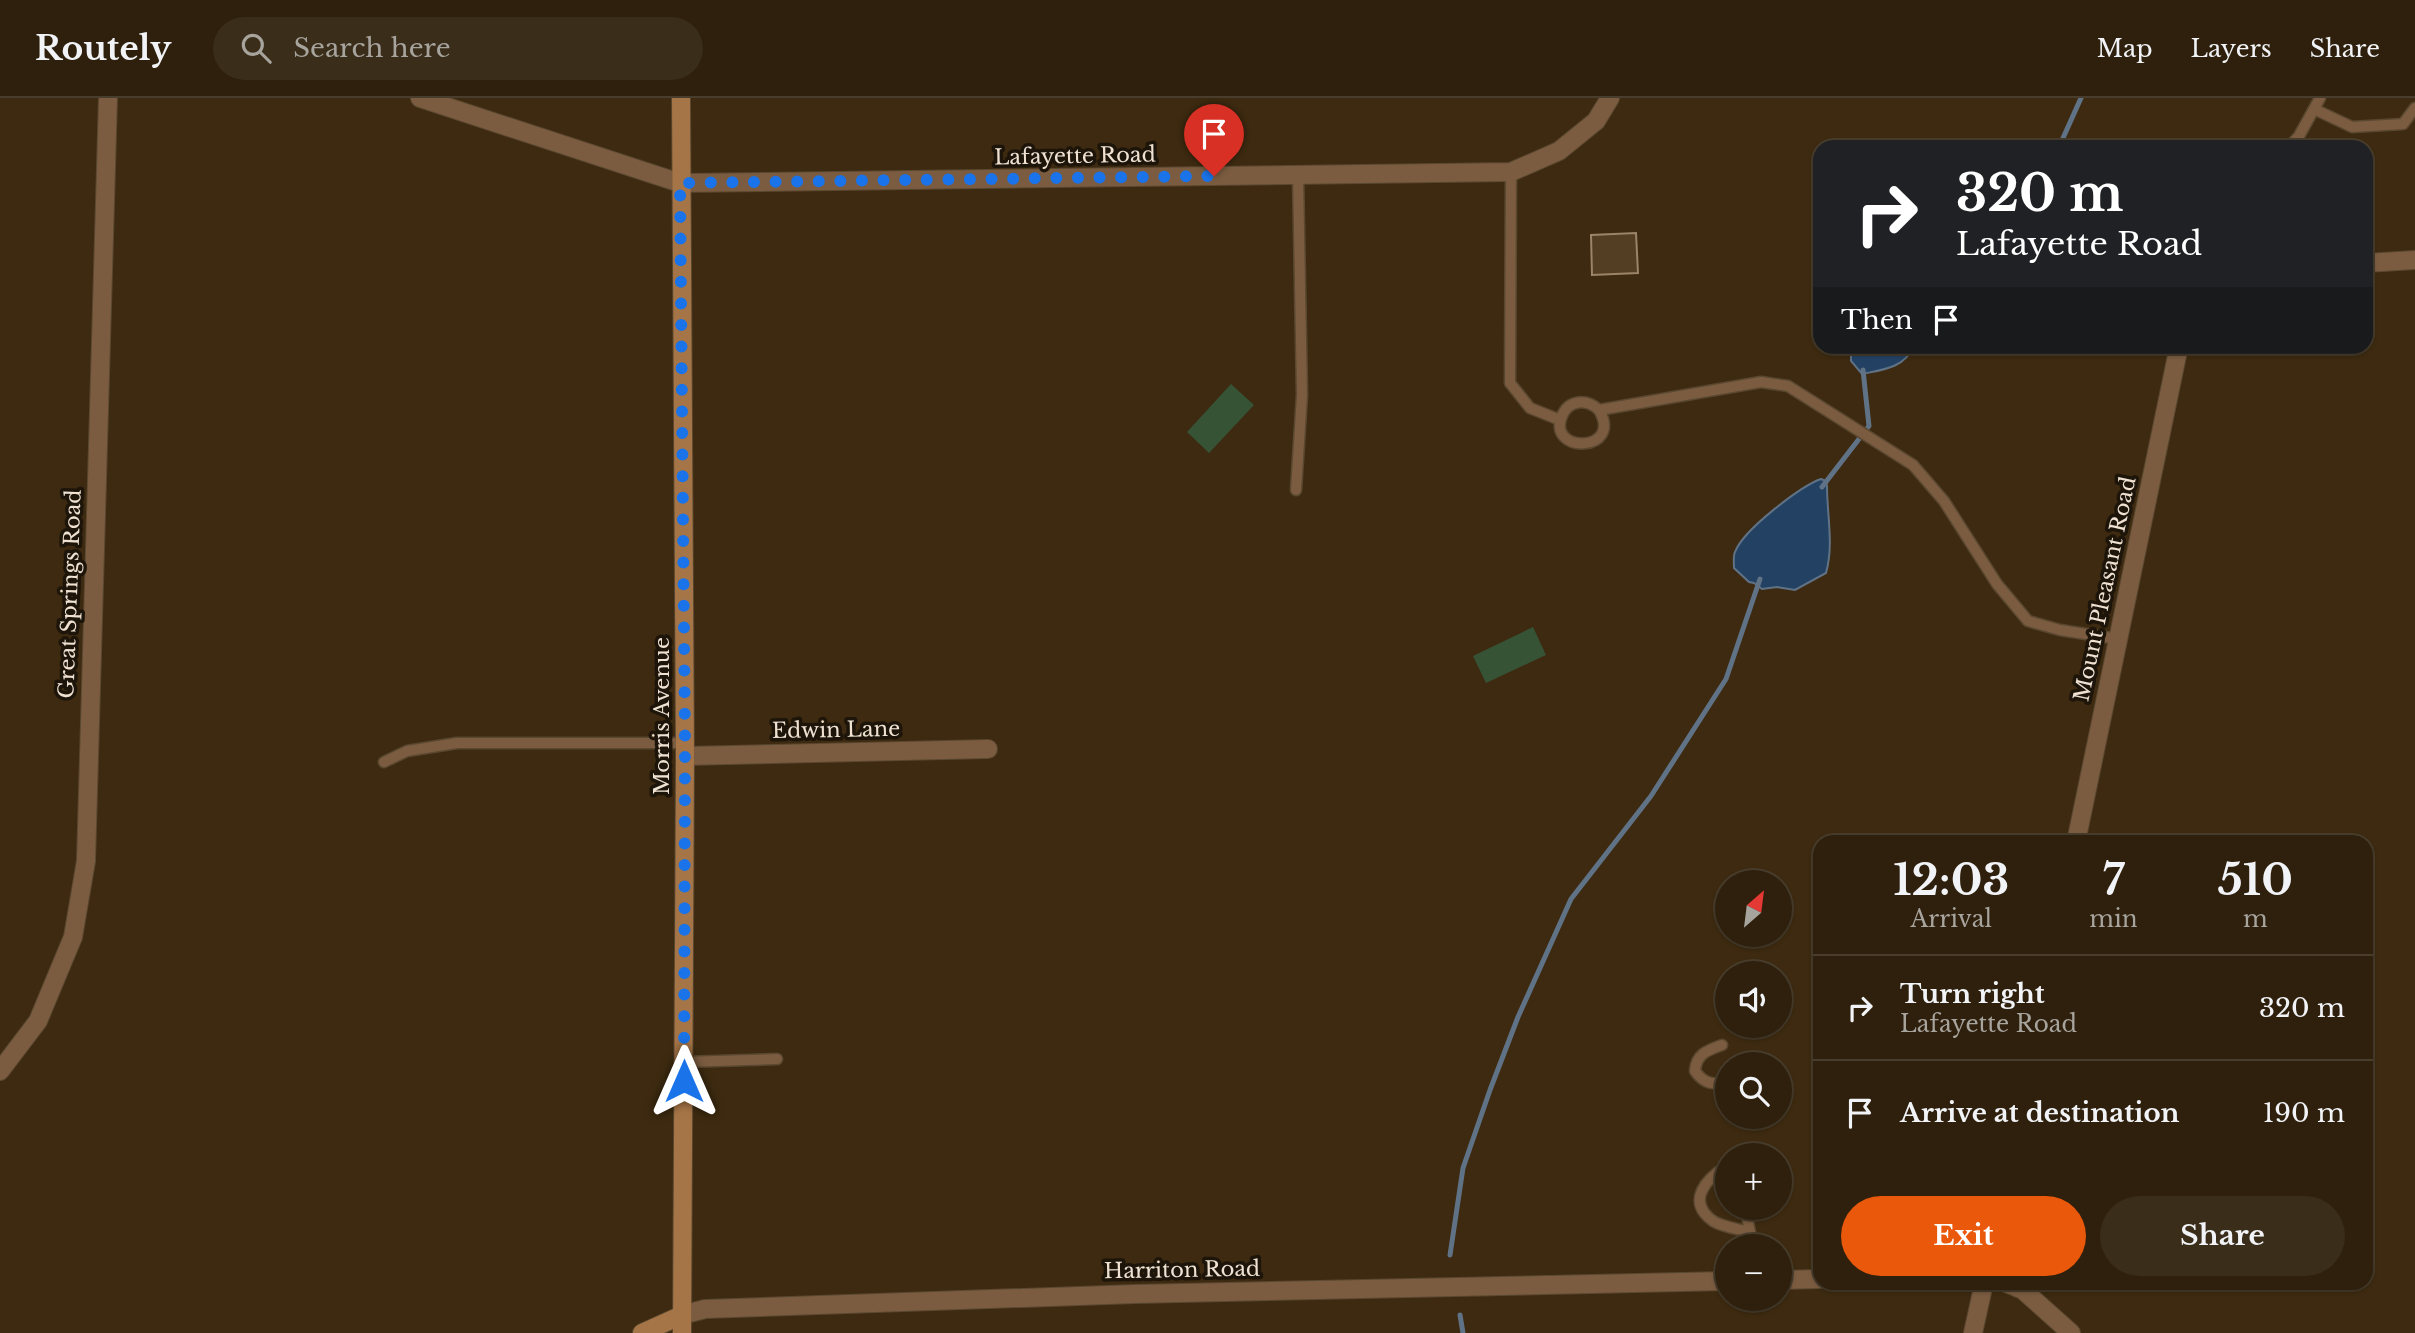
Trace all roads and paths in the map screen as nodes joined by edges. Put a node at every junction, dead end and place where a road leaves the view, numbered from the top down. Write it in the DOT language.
graph roads {
  1 [pos="108,98"];
  2 [pos="420,98"];
  3 [pos="681,98"];
  4 [pos="1611,98"];
  5 [pos="2319,98"];
  6 [pos="2415,108"];
  7 [pos="2314,109"];
  8 [pos="2294,140"];
  9 [pos="1511,172"];
  10 [pos="1298,175"];
  11 [pos="680,183"];
  12 [pos="2415,260"];
  13 [pos="2373,263"];
  14 [pos="2177,354"];
  15 [pos="1599,410"];
  16 [pos="1560,420"];
  17 [pos="1296,491"];
  18 [pos="2118,639"];
  19 [pos="988,749"];
  20 [pos="685,750"];
  21 [pos="384,762"];
  22 [pos="2077,835"];
  23 [pos="1722,1045"];
  24 [pos="777,1059"];
  25 [pos="684,1062"];
  26 [pos="0,1071"];
  27 [pos="1715,1084"];
  28 [pos="1715,1175"];
  29 [pos="1748,1220"];
  30 [pos="1750,1232"];
  31 [pos="1813,1279"];
  32 [pos="1792,1280"];
  33 [pos="1715,1281"];
  34 [pos="1982,1290"];
  35 [pos="2023,1290"];
  36 [pos="682,1315"];
  37 [pos="642,1333"];
  38 [pos="682,1333"];
  39 [pos="1973,1333"];
  40 [pos="2071,1333"];
  1 -- 26 [label="street, Great Springs Road"];
  2 -- 11 [label="street, Lafayette Road"];
  3 -- 11 [label="street, Morris Avenue"];
  4 -- 9 [label="street, Lafayette Road"];
  5 -- 7 [label="lane"];
  6 -- 7 [label="lane"];
  7 -- 8 [label="lane"];
  9 -- 10 [label="street, Lafayette Road"];
  9 -- 16 [label="lane"];
  10 -- 11 [label="street, Lafayette Road"];
  10 -- 17 [label="lane"];
  11 -- 20 [label="street, Morris Avenue"];
  12 -- 13 [label="street"];
  14 -- 18 [label="street, Mount Pleasant Road"];
  15 -- 16 [label="lane"];
  15 -- 16 [label="lane"];
  15 -- 18 [label="lane"];
  18 -- 22 [label="street, Mount Pleasant Road"];
  19 -- 20 [label="street, Edwin Lane"];
  20 -- 21 [label="lane"];
  20 -- 25 [label="street, Morris Avenue"];
  23 -- 27 [label="lane"];
  24 -- 25 [label="lane"];
  25 -- 36 [label="street, Morris Avenue"];
  28 -- 30 [label="lane"];
  29 -- 30 [label="lane"];
  31 -- 32 [label="street"];
  33 -- 36 [label="street, Harriton Road"];
  34 -- 39 [label="street"];
  35 -- 40 [label="street"];
  36 -- 37 [label="street, Harriton Road"];
  36 -- 38 [label="street, Morris Avenue"];
}
